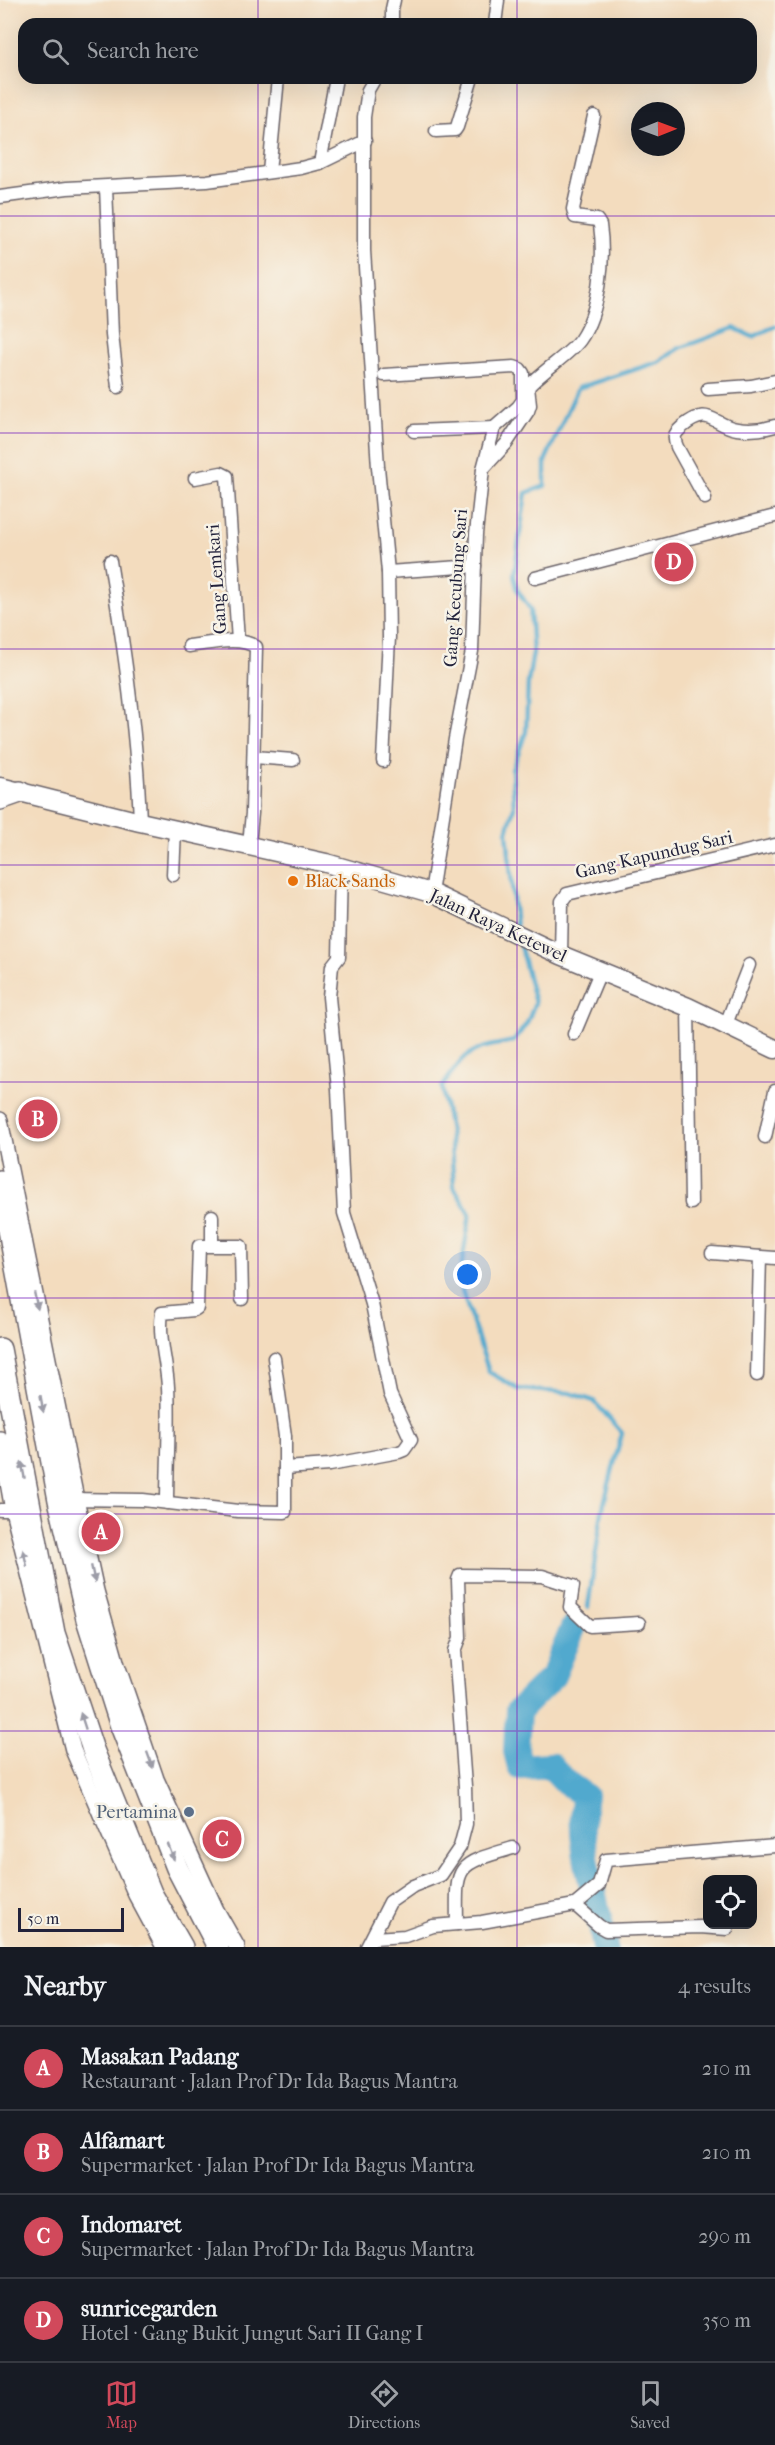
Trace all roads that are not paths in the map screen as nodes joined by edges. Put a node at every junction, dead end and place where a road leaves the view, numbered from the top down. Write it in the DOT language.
graph roads {
  1 [pos="394,0"];
  2 [pos="498,0"];
  3 [pos="392,18"];
  4 [pos="496,18"];
  5 [pos="277,84"];
  6 [pos="335,84"];
  7 [pos="372,84"];
  8 [pos="470,84"];
  9 [pos="594,116"];
  10 [pos="436,131"];
  11 [pos="365,141"];
  12 [pos="320,163"];
  13 [pos="269,172"];
  14 [pos="106,187"];
  15 [pos="0,197"];
  16 [pos="384,375"];
  17 [pos="775,381"];
  18 [pos="118,387"];
  19 [pos="708,390"];
  20 [pos="775,426"];
  21 [pos="494,428"];
  22 [pos="414,431"];
  23 [pos="483,468"];
  24 [pos="195,478"];
  25 [pos="705,498"];
  26 [pos="775,516"];
  27 [pos="110,561"];
  28 [pos="475,566"];
  29 [pos="388,572"];
  30 [pos="535,578"];
  31 [pos="238,641"];
  32 [pos="189,646"];
  33 [pos="254,757"];
  34 [pos="293,760"];
  35 [pos="383,761"];
  36 [pos="6,791"];
  37 [pos="140,822"];
  38 [pos="175,829"];
  39 [pos="775,844"];
  40 [pos="249,845"];
  41 [pos="341,868"];
  42 [pos="173,875"];
  43 [pos="430,893"];
  44 [pos="561,955"];
  45 [pos="749,965"];
  46 [pos="600,972"];
  47 [pos="688,1007"];
  48 [pos="726,1024"];
  49 [pos="574,1034"];
  50 [pos="775,1048"];
  51 [pos="775,1091"];
  52 [pos="0,1120"];
  53 [pos="765,1137"];
  54 [pos="0,1181"];
  55 [pos="691,1203"];
  56 [pos="212,1216"];
  57 [pos="212,1245"];
  58 [pos="712,1253"];
  59 [pos="760,1257"];
  60 [pos="775,1258"];
  61 [pos="242,1299"];
  62 [pos="0,1349"];
  63 [pos="274,1358"];
  64 [pos="757,1375"];
  65 [pos="0,1439"];
  66 [pos="285,1468"];
  67 [pos="68,1499"];
  68 [pos="167,1503"];
  69 [pos="14,1510"];
  70 [pos="639,1623"];
  71 [pos="775,1846"];
  72 [pos="513,1848"];
  73 [pos="579,1902"];
  74 [pos="458,1924"];
  75 [pos="703,1927"];
  76 [pos="370,1942"];
  77 [pos="164,1947"];
  78 [pos="182,1947"];
  79 [pos="218,1947"];
  80 [pos="237,1947"];
  1 -- 3 [label="street"];
  2 -- 4 [label="street"];
  5 -- 13 [label="street"];
  6 -- 12 [label="street"];
  7 -- 11 [label="street"];
  8 -- 10 [label="street"];
  9 -- 23 [label="street"];
  11 -- 12 [label="street"];
  11 -- 29 [label="street"];
  12 -- 13 [label="street"];
  13 -- 14 [label="street"];
  14 -- 15 [label="street"];
  14 -- 18 [label="street"];
  16 -- 21 [label="street"];
  17 -- 19 [label="street"];
  20 -- 25 [label="street"];
  21 -- 22 [label="street"];
  21 -- 23 [label="street, Gang Kecubung Sari"];
  23 -- 28 [label="street, Gang Kecubung Sari"];
  24 -- 31 [label="street, Gang Lemkari"];
  26 -- 30 [label="street"];
  27 -- 37 [label="street"];
  28 -- 29 [label="street"];
  28 -- 43 [label="street, Gang Kecubung Sari"];
  29 -- 35 [label="street"];
  31 -- 32 [label="street"];
  31 -- 33 [label="street, Gang Lemkari"];
  33 -- 34 [label="street"];
  33 -- 40 [label="street, Gang Lemkari"];
  36 -- 37 [label="main road, Jalan Raya Ketewel"];
  37 -- 38 [label="main road, Jalan Raya Ketewel"];
  38 -- 40 [label="main road, Jalan Raya Ketewel"];
  38 -- 42 [label="street"];
  39 -- 44 [label="street, Gang Kapundug Sari"];
  40 -- 41 [label="main road, Jalan Raya Ketewel"];
  41 -- 43 [label="main road, Jalan Raya Ketewel"];
  41 -- 66 [label="street"];
  43 -- 44 [label="main road, Jalan Raya Ketewel"];
  44 -- 46 [label="main road, Jalan Raya Ketewel"];
  45 -- 48 [label="street"];
  46 -- 47 [label="main road, Jalan Raya Ketewel"];
  46 -- 49 [label="street"];
  47 -- 48 [label="main road, Jalan Raya Ketewel"];
  47 -- 55 [label="street"];
  48 -- 50 [label="main road, Jalan Raya Ketewel"];
  51 -- 53 [label="street"];
  52 -- 67 [label="street, one-way"];
  54 -- 67 [label="highway, one-way"];
  56 -- 57 [label="street"];
  57 -- 61 [label="street"];
  57 -- 68 [label="street"];
  58 -- 59 [label="street"];
  59 -- 60 [label="street"];
  59 -- 64 [label="street"];
  69 -- 62 [label="highway, one-way"];
  63 -- 66 [label="street"];
  65 -- 69 [label="street"];
  66 -- 68 [label="street"];
  67 -- 68 [label="street"];
  67 -- 79 [label="highway, one-way"];
  67 -- 80 [label="street, one-way"];
  77 -- 69 [label="street, one-way"];
  78 -- 69 [label="highway, one-way"];
  70 -- 76 [label="street"];
  71 -- 73 [label="street"];
  72 -- 74 [label="street"];
  73 -- 74 [label="street"];
  73 -- 75 [label="street"];
  74 -- 76 [label="street"];
}
